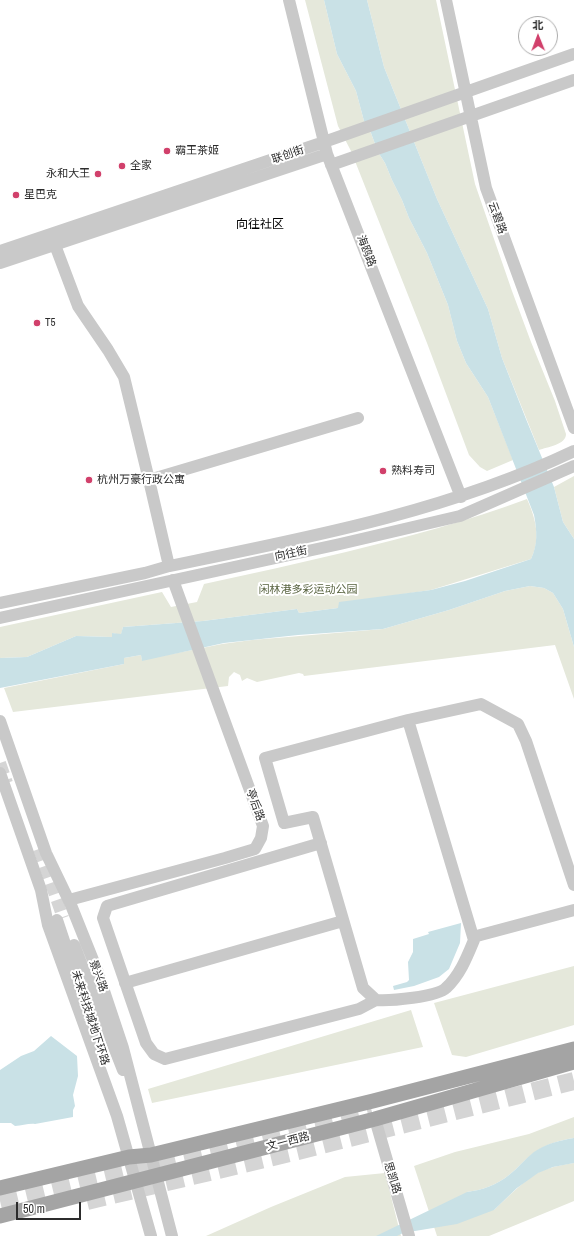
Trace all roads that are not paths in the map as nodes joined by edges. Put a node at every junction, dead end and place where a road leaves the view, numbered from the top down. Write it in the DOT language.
graph roads {
  1 [pos="289,0"];
  2 [pos="446,0"];
  3 [pos="574,54"];
  4 [pos="574,80"];
  5 [pos="466,93"];
  6 [pos="470,116"];
  7 [pos="328,154"];
  8 [pos="55,245"];
  9 [pos="0,251"];
  10 [pos="0,263"];
  11 [pos="358,418"];
  12 [pos="574,428"];
  13 [pos="570,453"];
  14 [pos="572,467"];
  15 [pos="149,480"];
  16 [pos="461,497"];
  17 [pos="169,566"];
  18 [pos="173,580"];
  19 [pos="0,603"];
  20 [pos="0,618"];
  21 [pos="408,720"];
  22 [pos="0,722"];
  23 [pos="0,773"];
  24 [pos="321,843"];
  25 [pos="574,885"];
  26 [pos="69,900"];
  27 [pos="574,910"];
  28 [pos="343,920"];
  29 [pos="473,937"];
  30 [pos="125,983"];
  31 [pos="376,1000"];
  32 [pos="574,1048"];
  33 [pos="574,1062"];
  34 [pos="139,1108"];
  35 [pos="117,1116"];
  36 [pos="376,1119"];
  37 [pos="151,1155"];
  38 [pos="129,1157"];
  39 [pos="157,1176"];
  40 [pos="136,1182"];
  41 [pos="0,1188"];
  42 [pos="0,1216"];
  43 [pos="151,1236"];
  44 [pos="172,1236"];
  45 [pos="409,1236"];
  1 -- 7 [label="street, 海鸥路"];
  2 -- 5 [label="street, 云碧路"];
  3 -- 5 [label="street, 联创街"];
  4 -- 6 [label="street, 联创街"];
  5 -- 6 [label="street, 云碧路"];
  5 -- 7 [label="street, 联创街"];
  6 -- 7 [label="street, 联创街"];
  6 -- 12 [label="street, 云碧路"];
  7 -- 8 [label="street, 联创街"];
  7 -- 9 [label="street, 联创街"];
  7 -- 16 [label="street, 海鸥路"];
  8 -- 10 [label="street, 联创街"];
  8 -- 15 [label="street"];
  11 -- 15 [label="street"];
  13 -- 16 [label="street, 向往街"];
  14 -- 18 [label="street, 向往街"];
  15 -- 17 [label="street"];
  16 -- 17 [label="street, 向往街"];
  17 -- 19 [label="street, 向往街"];
  18 -- 20 [label="street, 向往街"];
  18 -- 26 [label="street, 亭后路"];
  21 -- 24 [label="street"];
  21 -- 25 [label="street"];
  21 -- 29 [label="street"];
  22 -- 26 [label="street, 景兴路"];
  23 -- 35 [label="street"];
  24 -- 28 [label="street"];
  24 -- 30 [label="street"];
  26 -- 34 [label="street, 景兴路"];
  27 -- 29 [label="street"];
  28 -- 30 [label="street"];
  28 -- 31 [label="street"];
  29 -- 31 [label="street"];
  30 -- 31 [label="street"];
  32 -- 37 [label="main road, 文一西路"];
  33 -- 36 [label="main road, 文一西路"];
  34 -- 35 [label="street, 未来科技城地下环路"];
  34 -- 37 [label="street, 景兴路"];
  35 -- 38 [label="street"];
  36 -- 39 [label="main road, 文一西路"];
  36 -- 45 [label="street, 思凯路"];
  37 -- 38 [label="main road, 文一西路"];
  37 -- 39 [label="street, 景兴路"];
  38 -- 40 [label="street"];
  38 -- 41 [label="main road, 文一西路"];
  39 -- 40 [label="main road, 文一西路"];
  39 -- 44 [label="street, 景兴路"];
  40 -- 42 [label="main road, 文一西路"];
  40 -- 43 [label="street"];
}
